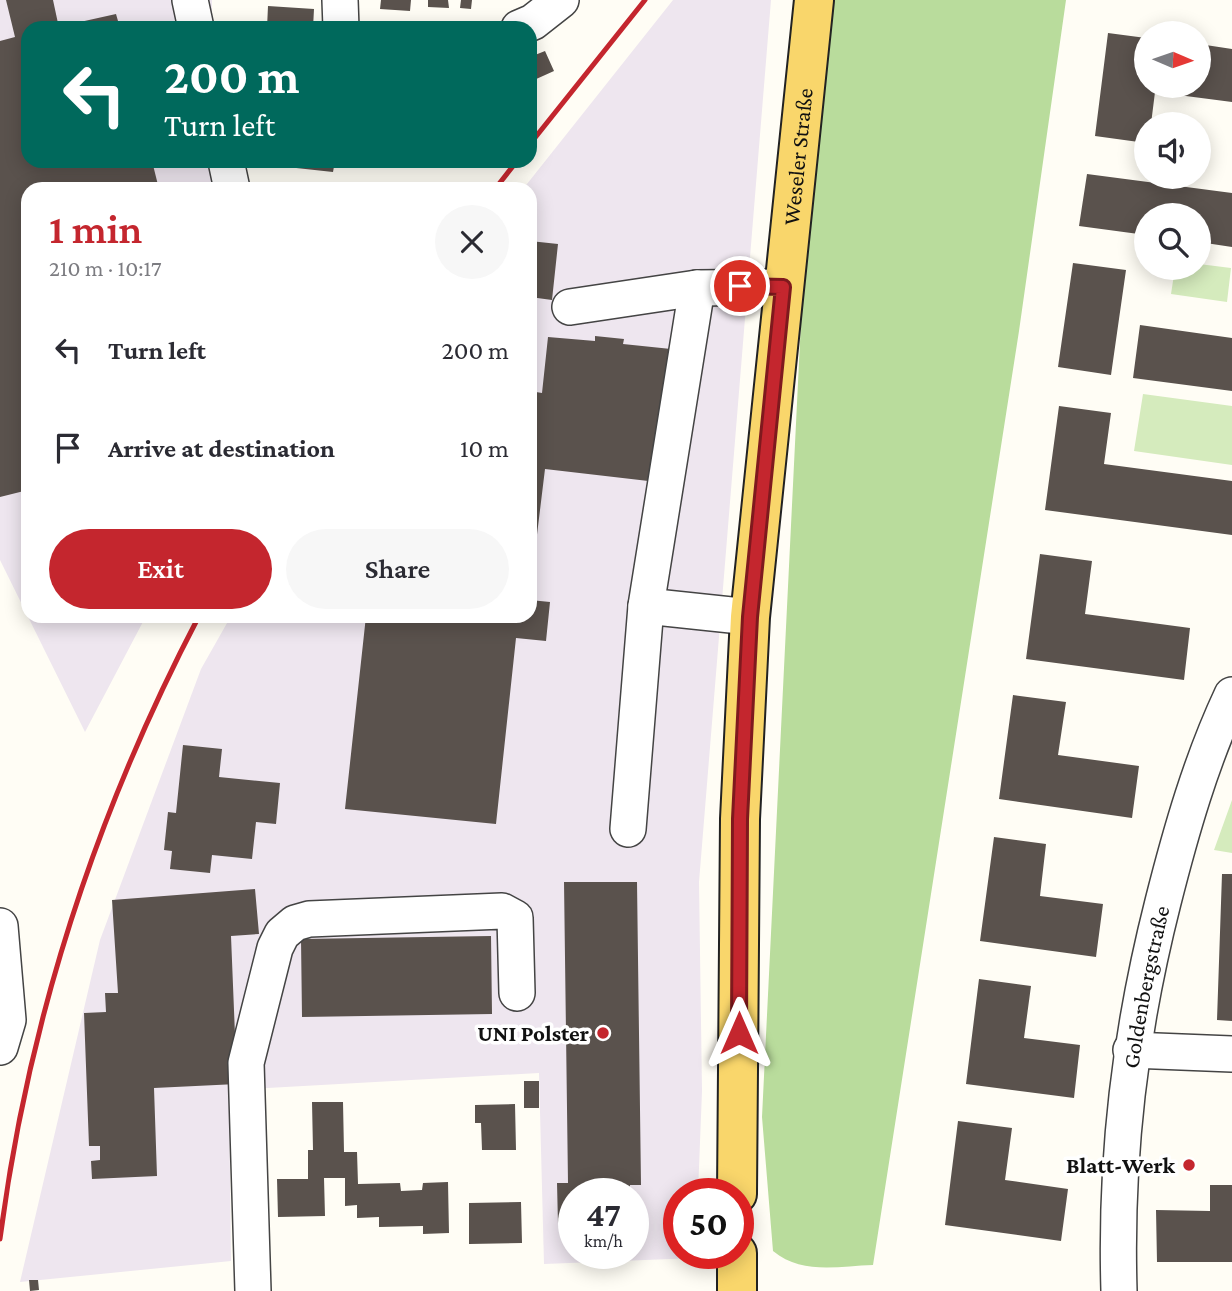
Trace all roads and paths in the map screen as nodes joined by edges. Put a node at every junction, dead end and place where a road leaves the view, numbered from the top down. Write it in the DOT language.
graph roads {
  1 [pos="190,0"];
  2 [pos="340,0"];
  3 [pos="561,0"];
  4 [pos="814,0"];
  5 [pos="194,21"];
  6 [pos="341,21"];
  7 [pos="534,21"];
  8 [pos="783,287"];
  9 [pos="697,288"];
  10 [pos="570,307"];
  11 [pos="646,607"];
  12 [pos="750,617"];
  13 [pos="1232,695"];
  14 [pos="628,829"];
  15 [pos="0,926"];
  16 [pos="517,993"];
  17 [pos="0,1047"];
  18 [pos="1131,1050"];
  19 [pos="1232,1054"];
  20 [pos="737,1178"];
  21 [pos="737,1269"];
  22 [pos="253,1291"];
  23 [pos="737,1291"];
  24 [pos="1119,1291"];
  1 -- 5 [label="street"];
  2 -- 6 [label="street"];
  3 -- 7 [label="street"];
  4 -- 8 [label="main road, Weseler Straße"];
  8 -- 9 [label="street"];
  8 -- 12 [label="main road, Weseler Straße"];
  9 -- 10 [label="street"];
  9 -- 11 [label="street"];
  11 -- 12 [label="street"];
  11 -- 14 [label="street"];
  12 -- 20 [label="main road, Weseler Straße"];
  13 -- 18 [label="street, Goldenbergstraße"];
  15 -- 17 [label="street"];
  16 -- 22 [label="street"];
  18 -- 19 [label="street"];
  18 -- 24 [label="street, Goldenbergstraße"];
  21 -- 23 [label="main road"];
}
